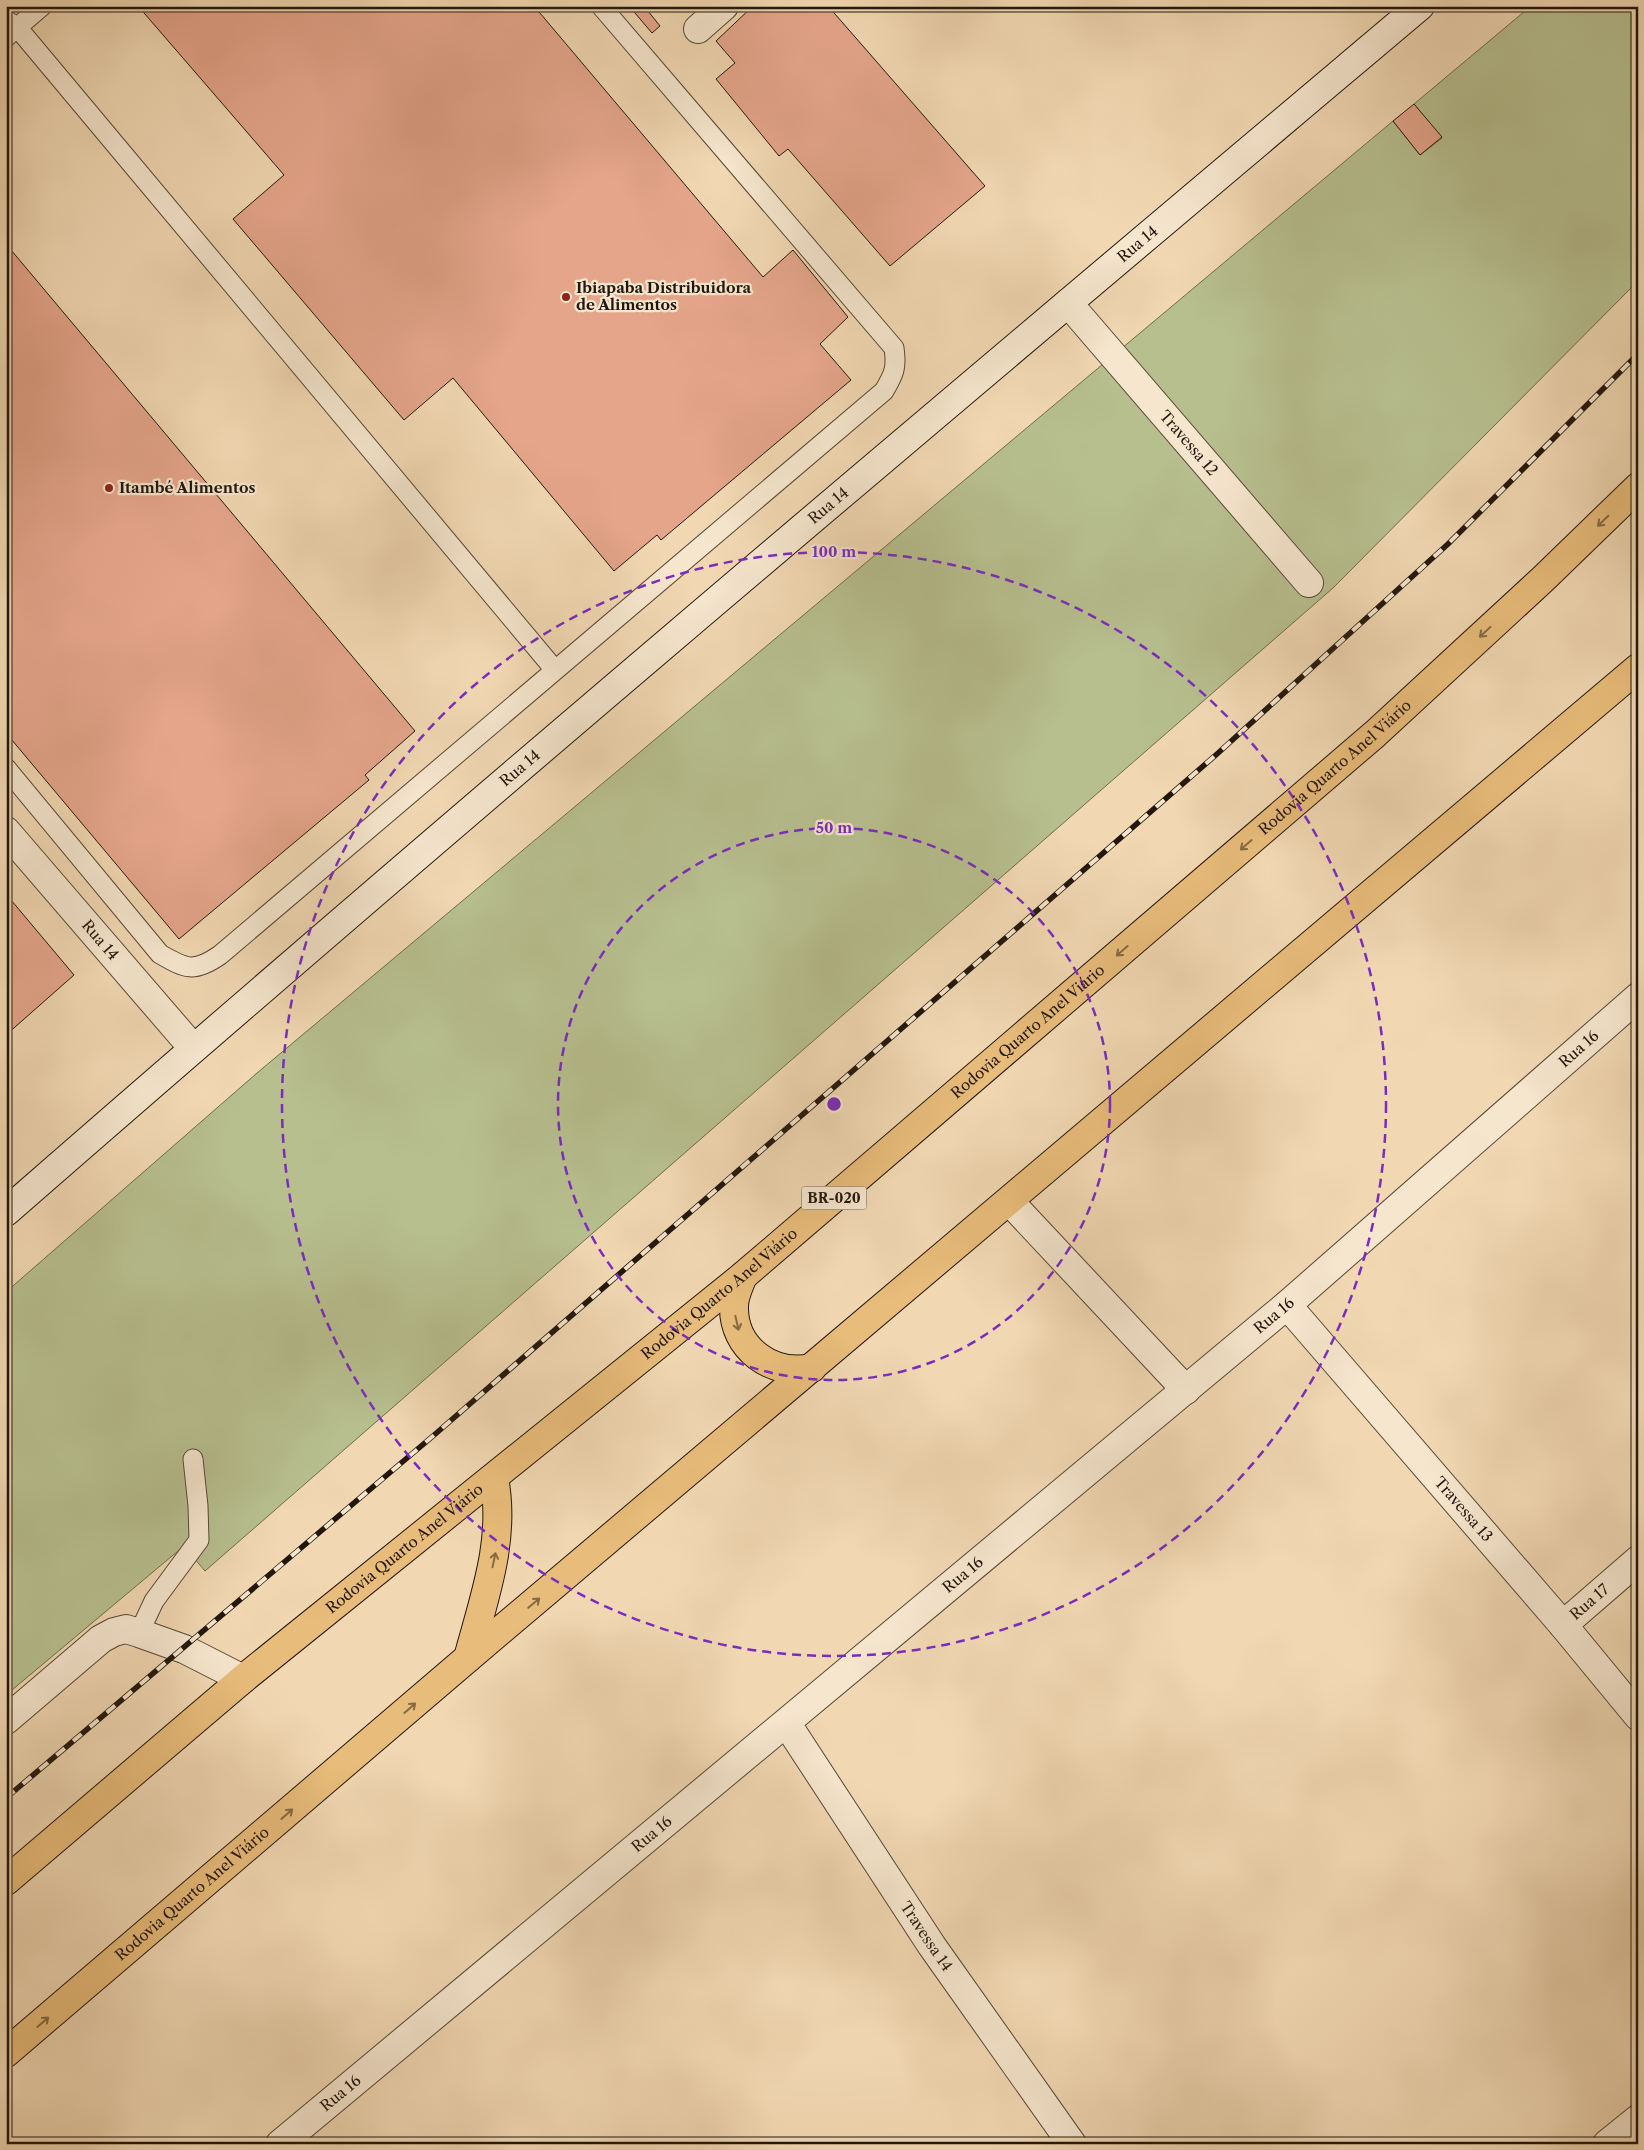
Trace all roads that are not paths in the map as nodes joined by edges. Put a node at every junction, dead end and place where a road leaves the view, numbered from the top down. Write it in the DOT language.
graph roads {
  1 [pos="42,6"];
  2 [pos="601,6"];
  3 [pos="724,6"];
  4 [pos="1420,6"];
  5 [pos="10,28"];
  6 [pos="698,29"];
  7 [pos="1068,303"];
  8 [pos="1638,487"];
  9 [pos="1309,583"];
  10 [pos="1638,668"];
  11 [pos="555,670"];
  12 [pos="6,768"];
  13 [pos="6,831"];
  14 [pos="1638,997"];
  15 [pos="193,1048"];
  16 [pos="1010,1202"];
  17 [pos="6,1212"];
  18 [pos="743,1276"];
  19 [pos="1287,1305"];
  20 [pos="812,1368"];
  21 [pos="1186,1390"];
  22 [pos="193,1459"];
  23 [pos="494,1478"];
  24 [pos="1638,1560"];
  25 [pos="1563,1625"];
  26 [pos="139,1632"];
  27 [pos="468,1658"];
  28 [pos="244,1679"];
  29 [pos="1638,1716"];
  30 [pos="6,1720"];
  31 [pos="787,1724"];
  32 [pos="6,1881"];
  33 [pos="6,2053"];
  34 [pos="1638,2119"];
  35 [pos="280,2144"];
  36 [pos="1072,2144"];
  37 [pos="1607,2144"];
  1 -- 5 [label="lane"];
  2 -- 11 [label="lane"];
  3 -- 6 [label="street"];
  4 -- 7 [label="street, Rua 14"];
  5 -- 11 [label="lane"];
  7 -- 9 [label="street, Travessa 12"];
  7 -- 15 [label="street, Rua 14"];
  8 -- 18 [label="highway, Rodovia Quarto Anel Viário / BR-020, one-way"];
  10 -- 16 [label="highway, Rodovia Quarto Anel Viário"];
  11 -- 12 [label="lane"];
  13 -- 15 [label="street, Rua 14"];
  14 -- 19 [label="street, Rua 16"];
  15 -- 17 [label="street, Rua 14"];
  16 -- 20 [label="highway, Rodovia Quarto Anel Viário"];
  16 -- 21 [label="street"];
  18 -- 20 [label="highway, one-way"];
  18 -- 23 [label="highway, Rodovia Quarto Anel Viário / BR-020"];
  19 -- 21 [label="street, Rua 16"];
  19 -- 25 [label="street, Travessa 13"];
  27 -- 20 [label="highway, Rodovia Quarto Anel Viário, one-way"];
  21 -- 31 [label="street, Rua 16"];
  22 -- 26 [label="lane"];
  27 -- 23 [label="highway, one-way"];
  23 -- 28 [label="highway, Rodovia Quarto Anel Viário / BR-020"];
  24 -- 25 [label="street, Rua 17"];
  25 -- 29 [label="street, Travessa 13"];
  26 -- 28 [label="street"];
  26 -- 30 [label="street"];
  33 -- 27 [label="highway, Rodovia Quarto Anel Viário, one-way"];
  28 -- 32 [label="highway, Rodovia Quarto Anel Viário / BR-020"];
  31 -- 35 [label="street, Rua 16"];
  31 -- 36 [label="street, Travessa 14"];
  34 -- 37 [label="street"];
}
